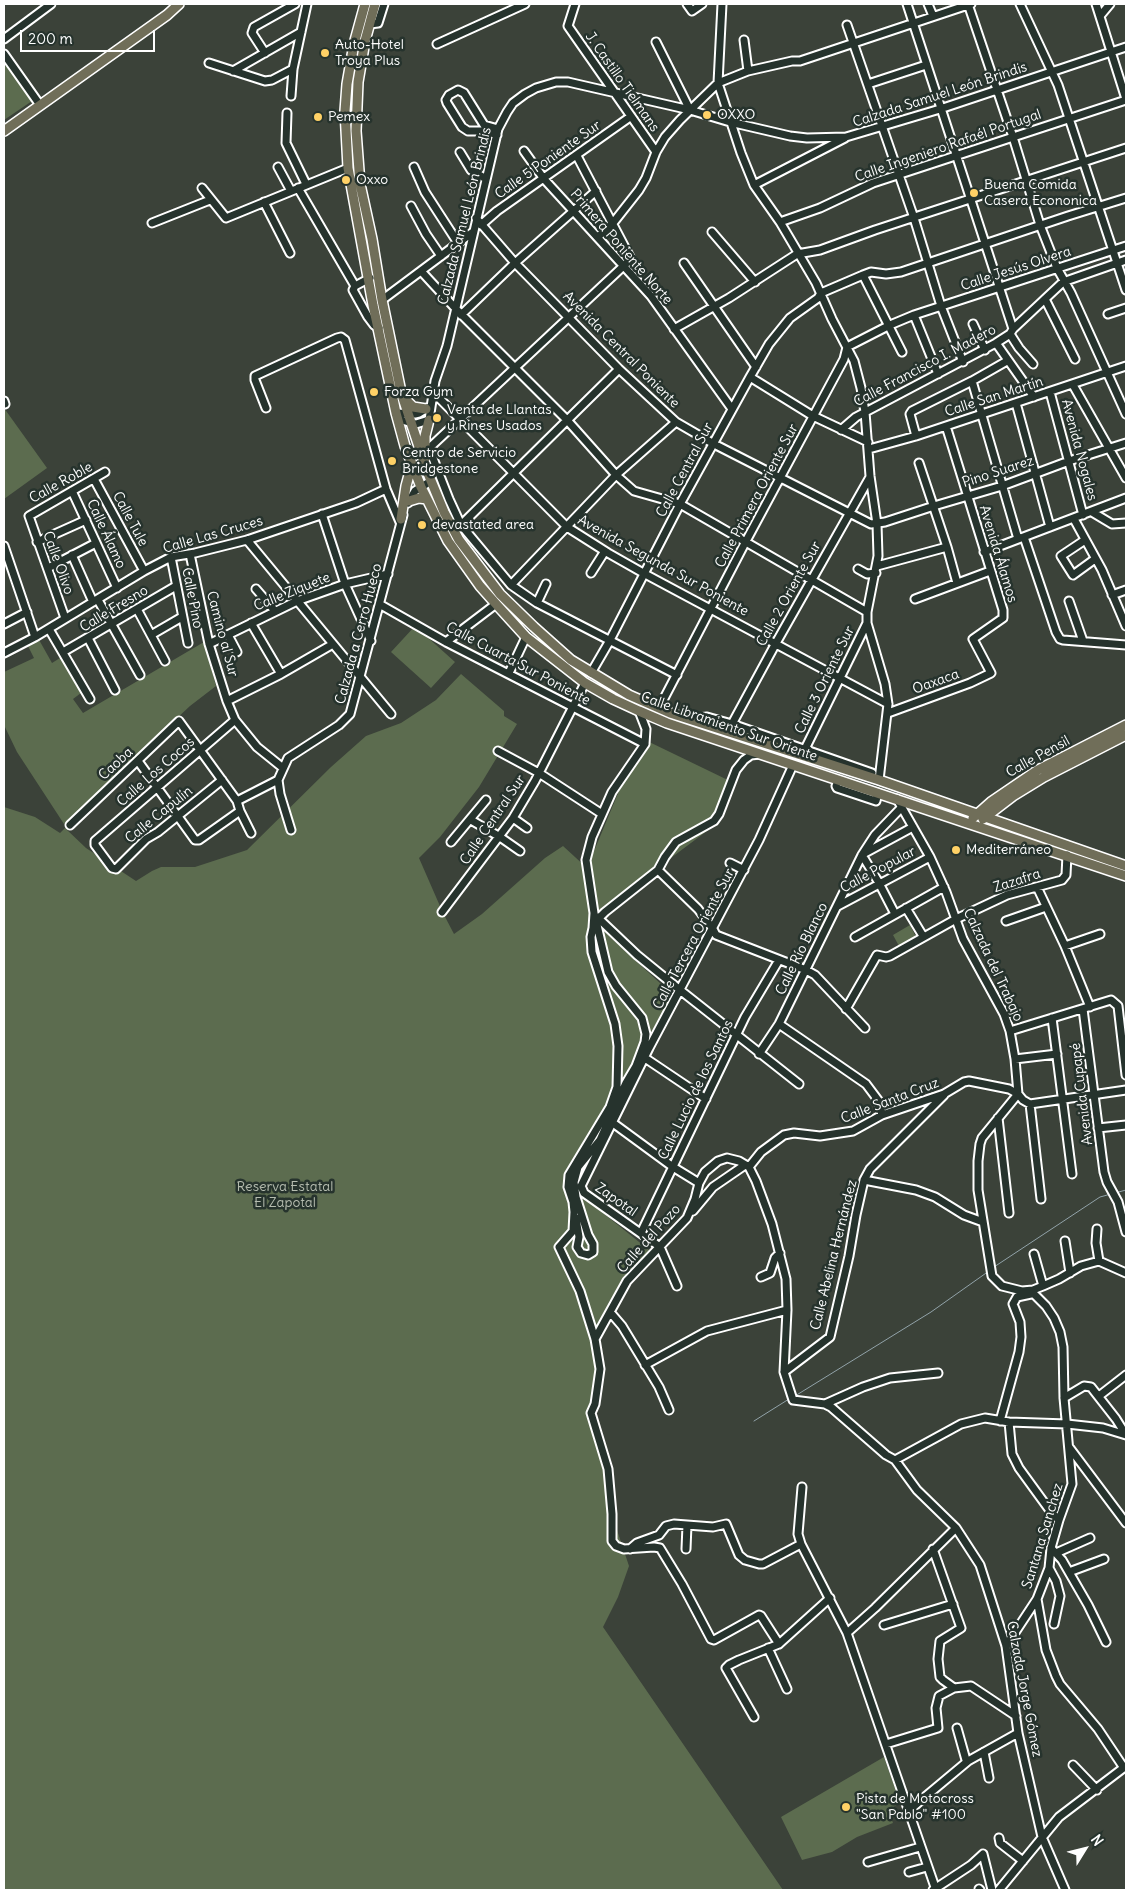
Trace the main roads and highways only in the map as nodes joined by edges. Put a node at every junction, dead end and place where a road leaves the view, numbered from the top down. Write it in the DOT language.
graph roads {
  1 [pos="179,4"];
  2 [pos="365,4"];
  3 [pos="379,7"];
  4 [pos="4,131"];
  5 [pos="401,392"];
  6 [pos="429,406"];
  7 [pos="428,420"];
  8 [pos="412,464"];
  9 [pos="427,471"];
  10 [pos="427,499"];
  11 [pos="409,501"];
  12 [pos="400,521"];
  13 [pos="1126,725"];
  14 [pos="1126,735"];
  15 [pos="980,815"];
  16 [pos="974,824"];
  17 [pos="1126,866"];
  18 [pos="1126,876"];
  1 -- 4 [label="main road"];
  2 -- 8 [label="main road, Calle Libramiento Sur Oriente"];
  3 -- 5 [label="main road, Calle Libramiento Sur Oriente"];
  5 -- 6 [label="main road"];
  5 -- 9 [label="main road, Calle Libramiento Sur Oriente"];
  7 -- 9 [label="main road"];
  8 -- 10 [label="main road, Calle Libramiento Sur Oriente"];
  8 -- 12 [label="main road"];
  9 -- 15 [label="main road, Calle Libramiento Sur Oriente"];
  10 -- 11 [label="main road"];
  10 -- 16 [label="main road, Calle Libramiento Sur Oriente"];
  13 -- 15 [label="main road, Calle Pensil"];
  14 -- 15 [label="main road, Calle Pensil"];
  15 -- 16 [label="main road, Calle Pensil"];
  15 -- 17 [label="main road, Calle Libramiento Sur Oriente"];
  16 -- 18 [label="main road, Calle Libramiento Sur Oriente"];
}
